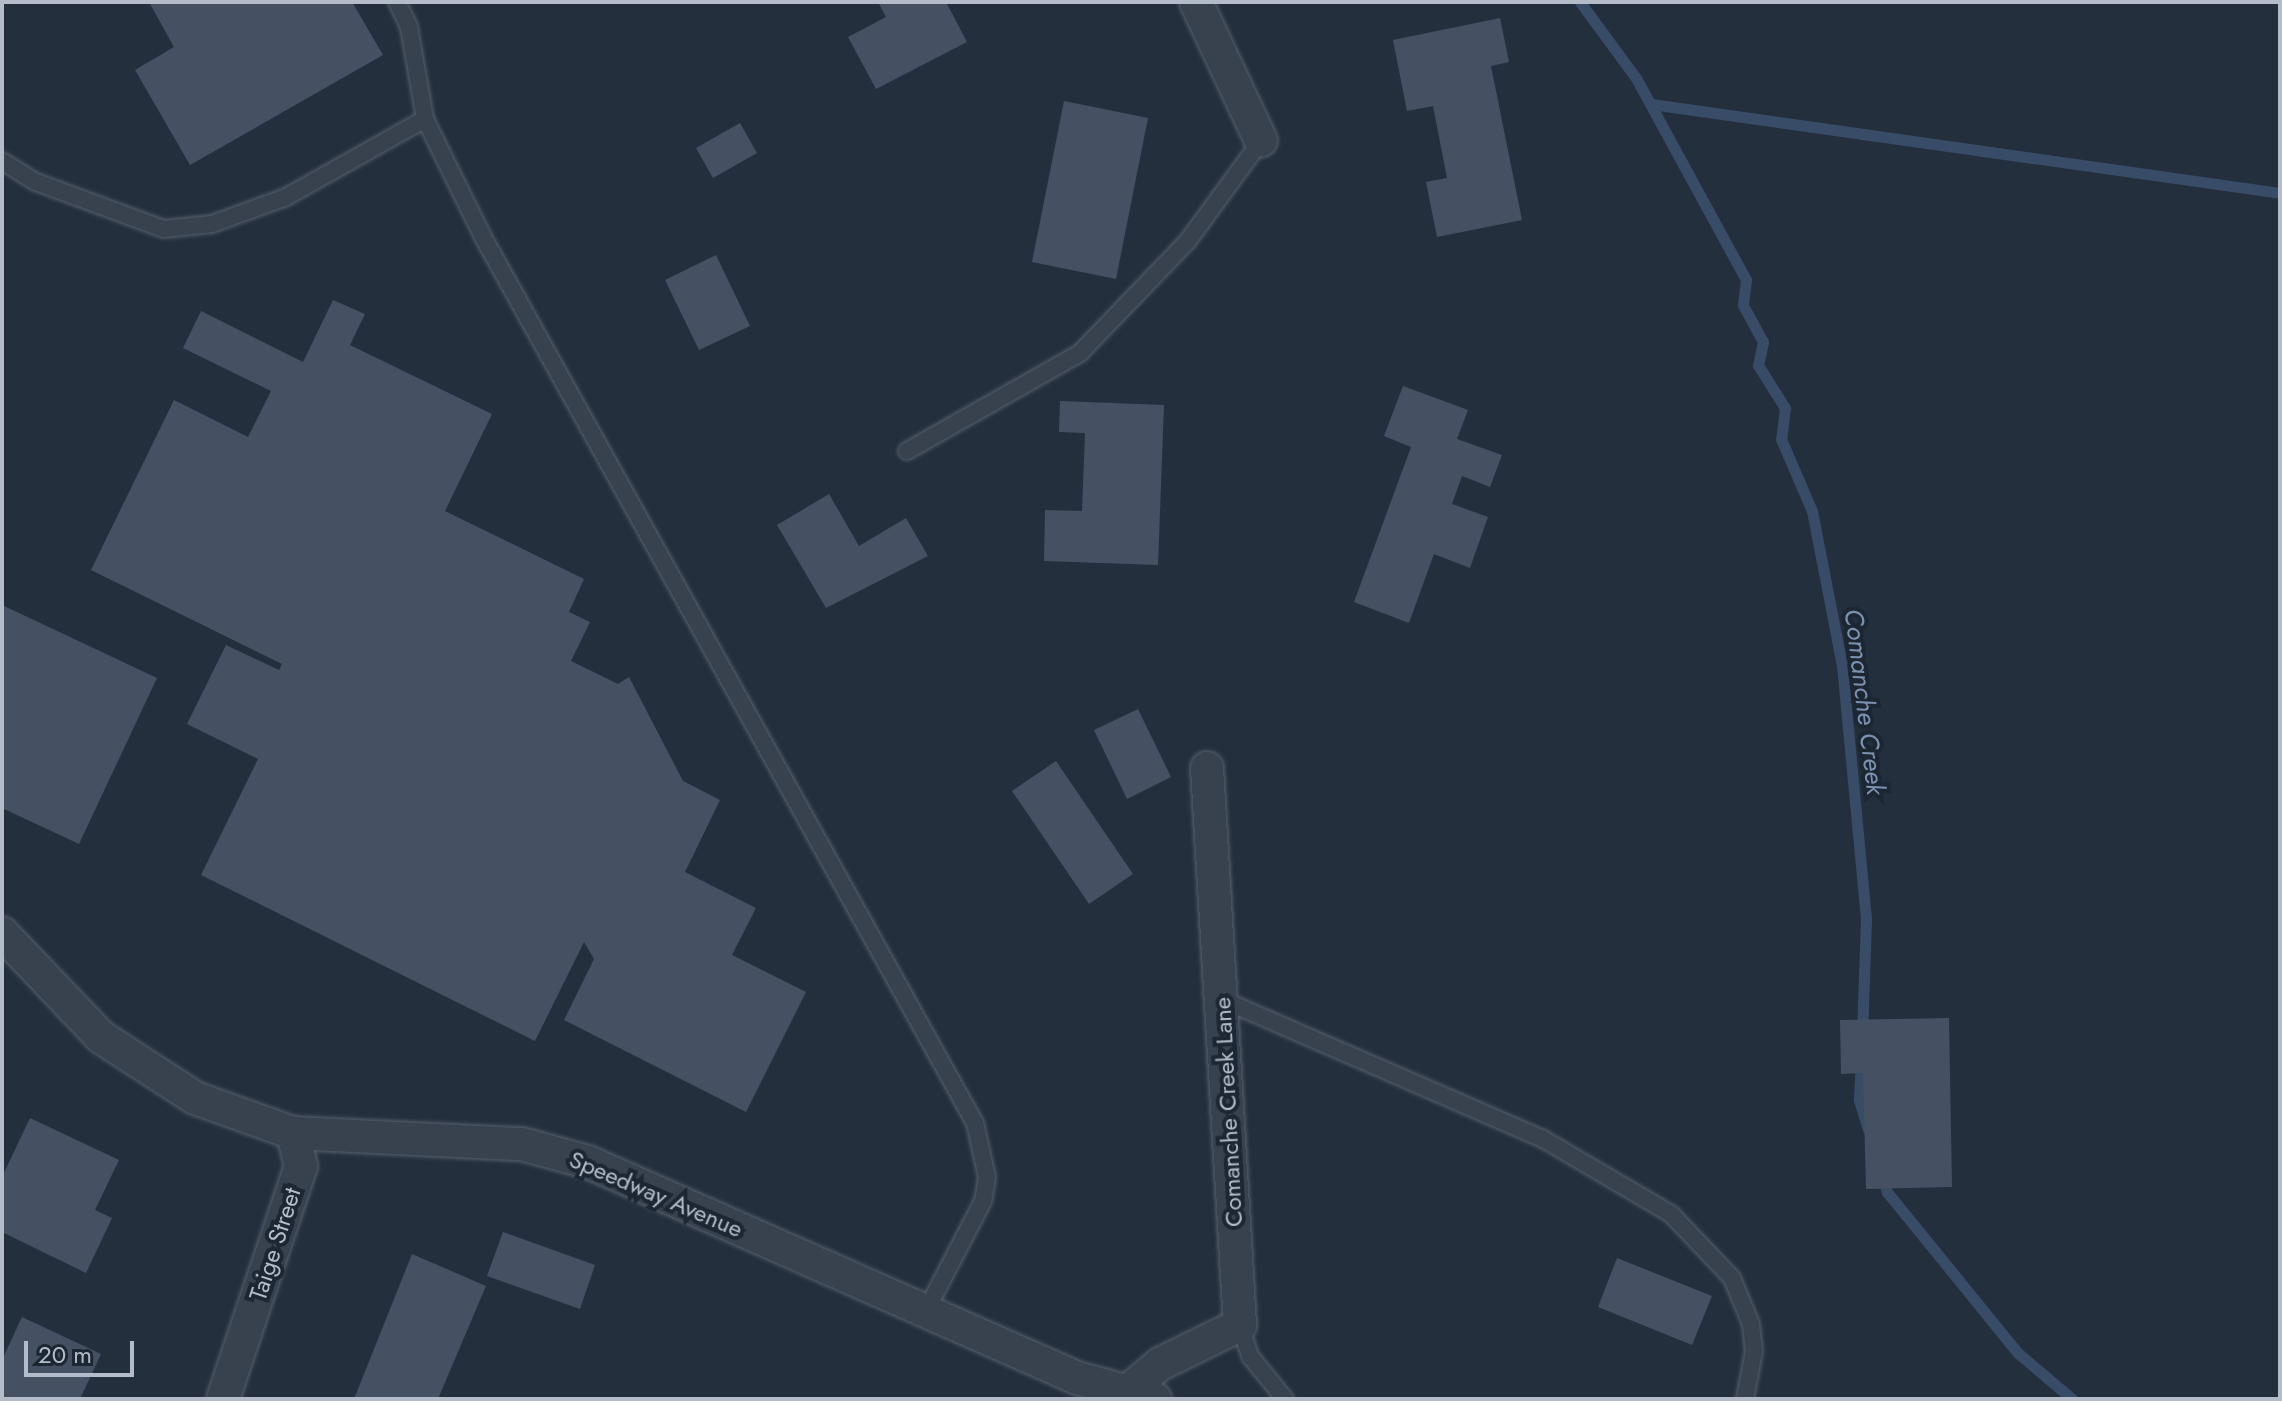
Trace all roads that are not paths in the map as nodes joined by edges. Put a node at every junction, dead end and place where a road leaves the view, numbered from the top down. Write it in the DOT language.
graph roads {
  1 [pos="397,2"];
  2 [pos="1196,2"];
  3 [pos="425,119"];
  4 [pos="1261,141"];
  5 [pos="2,161"];
  6 [pos="907,451"];
  7 [pos="1207,768"];
  8 [pos="2,933"];
  9 [pos="1221,999"];
  10 [pos="293,1133"];
  11 [pos="926,1311"];
  12 [pos="1240,1325"];
  13 [pos="1141,1395"];
  14 [pos="223,1399"];
  15 [pos="1285,1399"];
  16 [pos="1745,1399"];
  1 -- 3 [label="lane"];
  2 -- 4 [label="street"];
  3 -- 5 [label="lane"];
  3 -- 11 [label="lane"];
  4 -- 6 [label="lane"];
  7 -- 9 [label="street, Comanche Creek Lane"];
  8 -- 10 [label="street, Speedway Avenue"];
  9 -- 12 [label="street, Comanche Creek Lane"];
  9 -- 16 [label="lane"];
  10 -- 11 [label="street, Speedway Avenue"];
  10 -- 14 [label="street, Taige Street"];
  11 -- 13 [label="street, Speedway Avenue"];
  12 -- 13 [label="street"];
  12 -- 15 [label="lane"];
}
